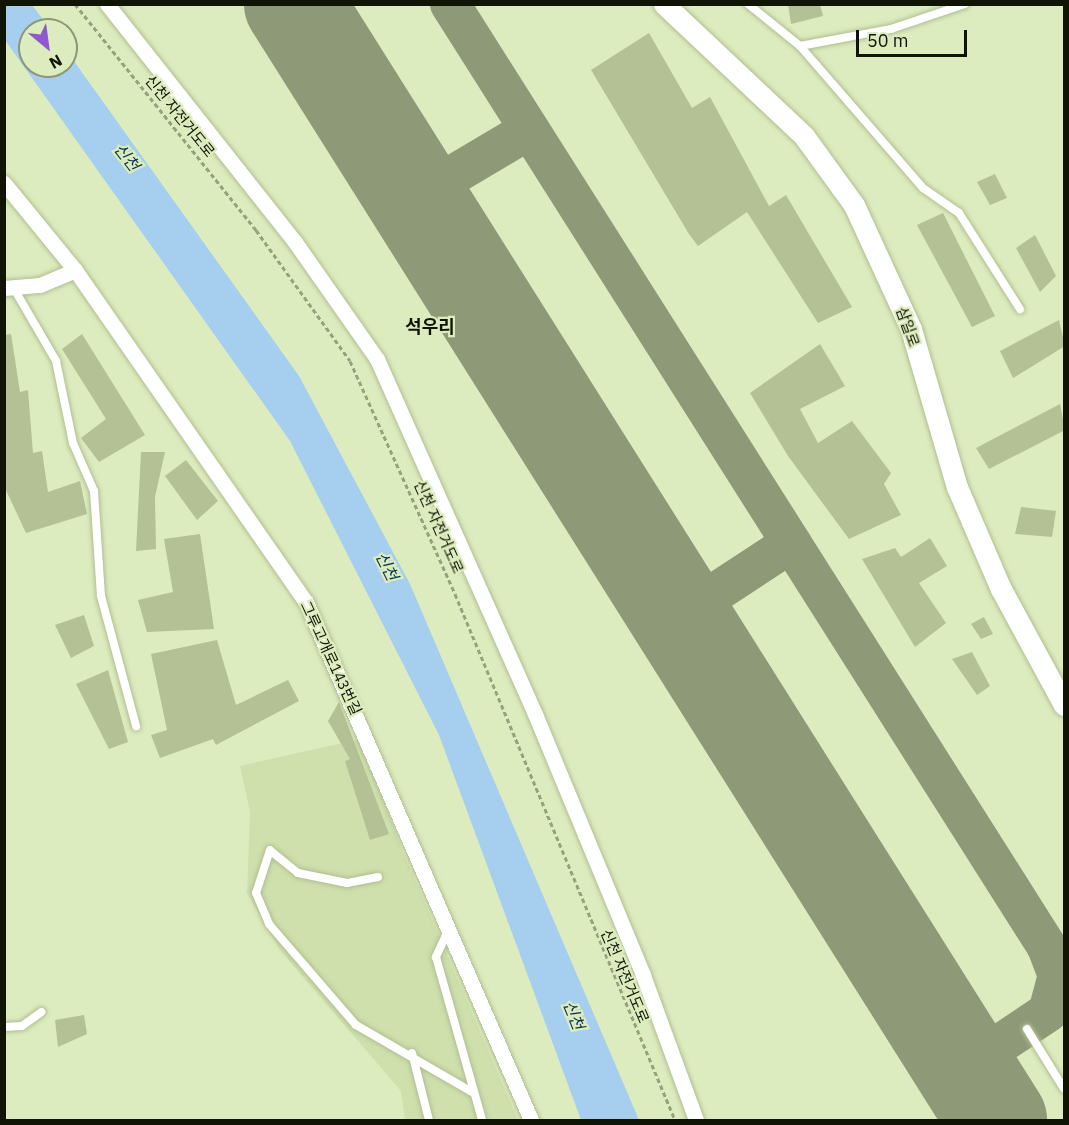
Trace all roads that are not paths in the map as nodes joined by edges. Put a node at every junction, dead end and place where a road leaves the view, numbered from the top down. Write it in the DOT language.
graph roads {
  1 [pos="107,4"];
  2 [pos="664,4"];
  3 [pos="748,4"];
  4 [pos="965,4"];
  5 [pos="800,46"];
  6 [pos="4,183"];
  7 [pos="75,270"];
  8 [pos="9,288"];
  9 [pos="1020,309"];
  10 [pos="1065,705"];
  11 [pos="136,726"];
  12 [pos="378,877"];
  13 [pos="448,931"];
  14 [pos="41,1012"];
  15 [pos="4,1027"];
  16 [pos="1027,1029"];
  17 [pos="412,1053"];
  18 [pos="1065,1089"];
  19 [pos="474,1093"];
  20 [pos="429,1120"];
  21 [pos="482,1120"];
  22 [pos="531,1120"];
  23 [pos="696,1120"];
  1 -- 23 [label="street"];
  2 -- 10 [label="main road, 삼일로"];
  3 -- 5 [label="lane"];
  4 -- 5 [label="lane"];
  5 -- 9 [label="lane"];
  6 -- 7 [label="street, 그루고개로143번길"];
  7 -- 8 [label="street"];
  7 -- 13 [label="street, 그루고개로143번길"];
  8 -- 11 [label="lane"];
  12 -- 17 [label="lane"];
  13 -- 19 [label="lane"];
  13 -- 22 [label="street, 그루고개로143번길"];
  14 -- 15 [label="lane"];
  16 -- 18 [label="lane"];
  17 -- 19 [label="lane"];
  17 -- 20 [label="lane"];
  19 -- 21 [label="lane"];
}
